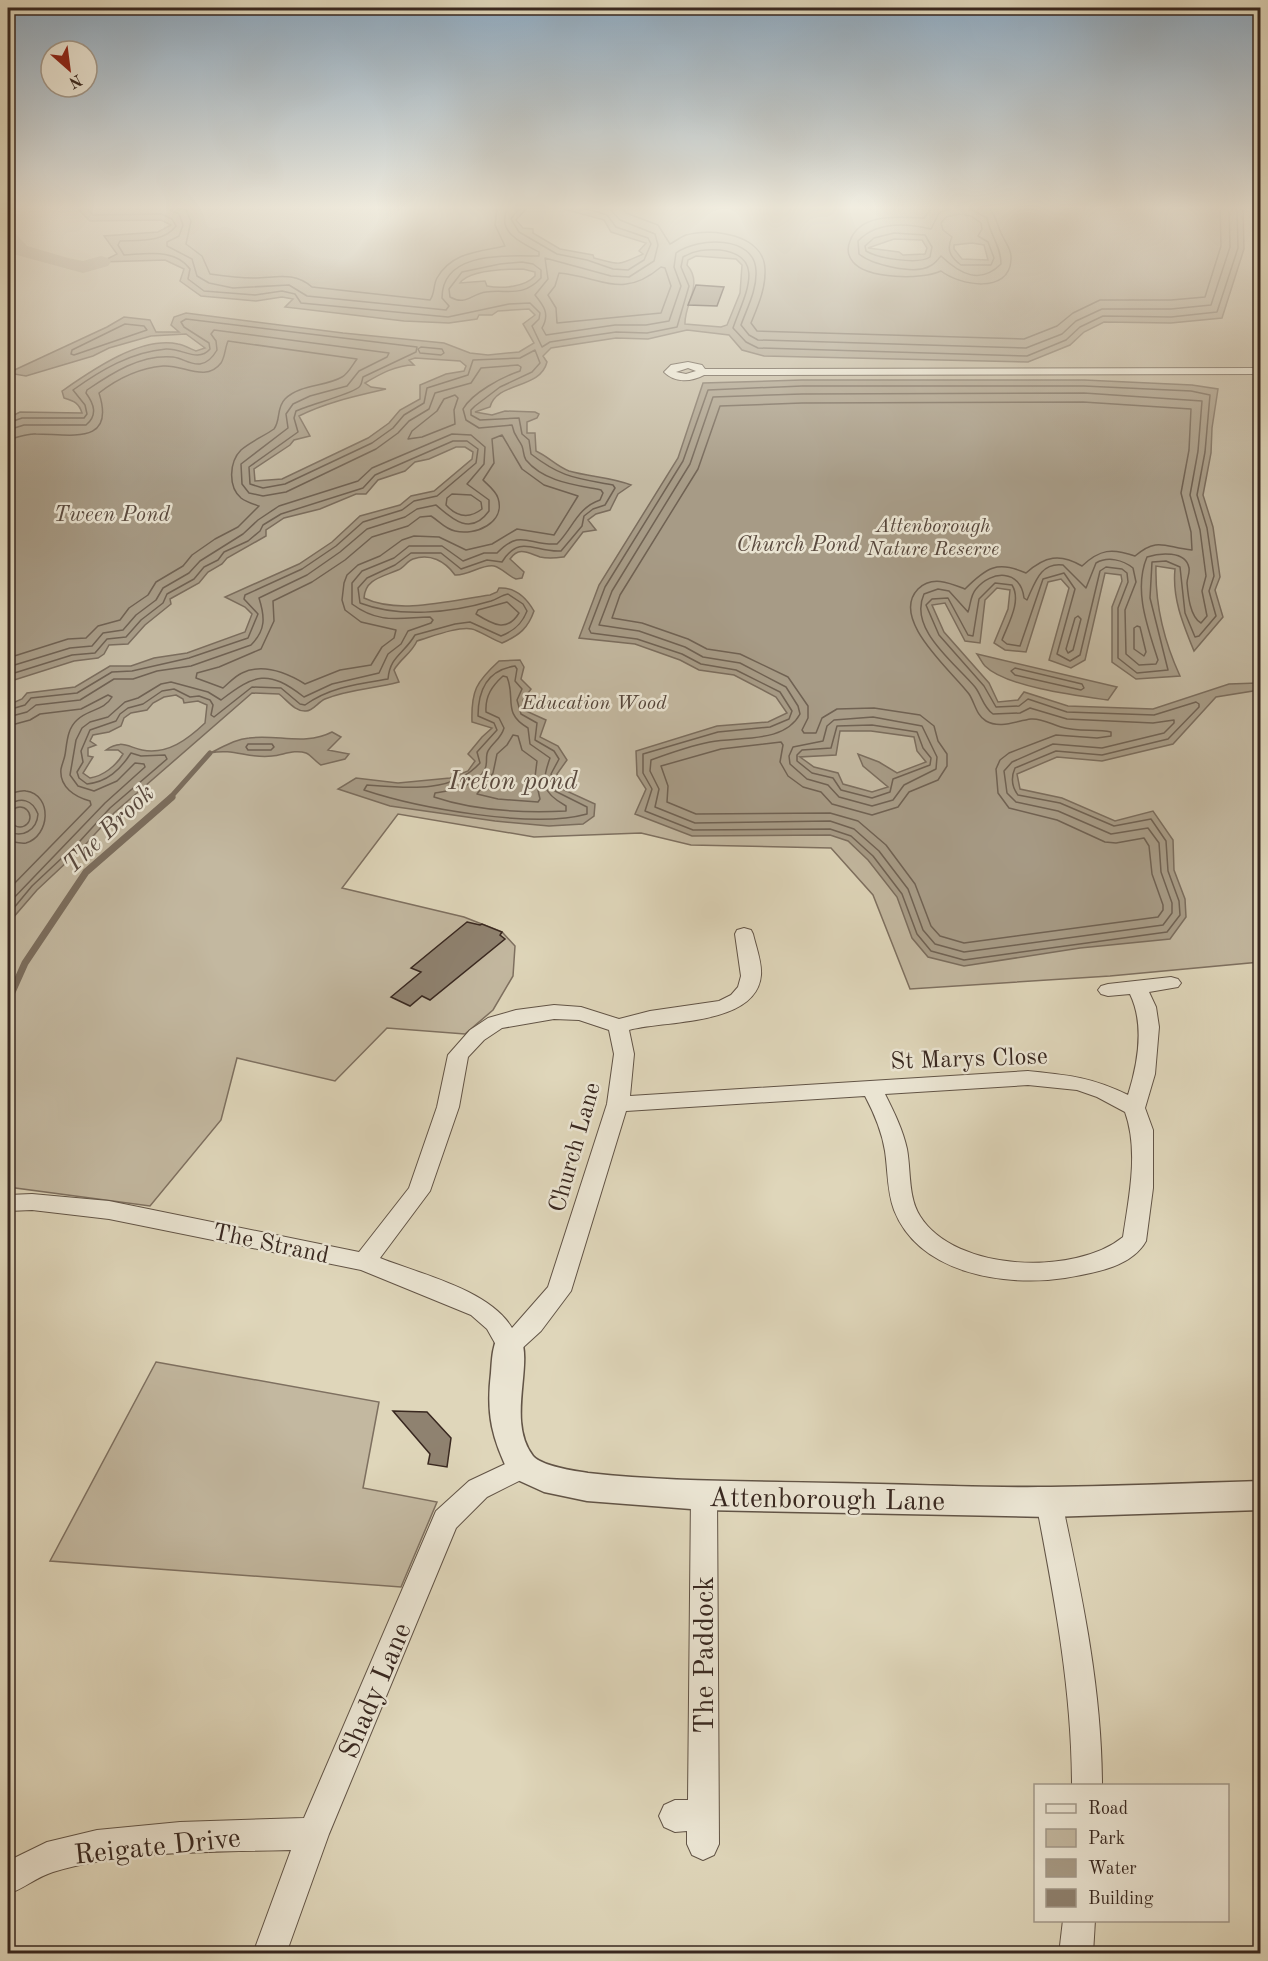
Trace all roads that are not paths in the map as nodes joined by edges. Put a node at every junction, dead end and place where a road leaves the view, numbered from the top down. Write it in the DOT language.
graph roads {
  1 [pos="1260,371"];
  2 [pos="702,372"];
  3 [pos="744,934"];
  4 [pos="1171,983"];
  5 [pos="1136,986"];
  6 [pos="1108,990"];
  7 [pos="618,1026"];
  8 [pos="872,1089"];
  9 [pos="618,1104"];
  10 [pos="1134,1108"];
  11 [pos="8,1203"];
  12 [pos="364,1262"];
  13 [pos="509,1345"];
  14 [pos="522,1467"];
  15 [pos="704,1495"];
  16 [pos="1260,1496"];
  17 [pos="1049,1502"];
  18 [pos="1087,1784"];
  19 [pos="694,1825"];
  20 [pos="312,1833"];
  21 [pos="8,1878"];
  22 [pos="1079,1922"];
  23 [pos="272,1948"];
  24 [pos="1076,1953"];
  1 -- 2 [label="street"];
  3 -- 7 [label="street"];
  4 -- 5 [label="street"];
  5 -- 6 [label="street"];
  5 -- 10 [label="street"];
  7 -- 9 [label="street, Church Lane"];
  7 -- 12 [label="street"];
  8 -- 9 [label="street, St Marys Close"];
  8 -- 10 [label="street, St Marys Close"];
  8 -- 10 [label="street, St Marys Close"];
  9 -- 13 [label="street, Church Lane"];
  11 -- 12 [label="street, The Strand"];
  12 -- 13 [label="street, The Strand"];
  13 -- 14 [label="street"];
  14 -- 15 [label="street, Attenborough Lane"];
  14 -- 20 [label="street, Shady Lane"];
  15 -- 17 [label="street, Attenborough Lane"];
  15 -- 19 [label="street, The Paddock"];
  16 -- 17 [label="street, Attenborough Lane"];
  17 -- 18 [label="street"];
  20 -- 21 [label="street, Reigate Drive"];
  20 -- 23 [label="street, Shady Lane"];
  22 -- 24 [label="street"];
}
